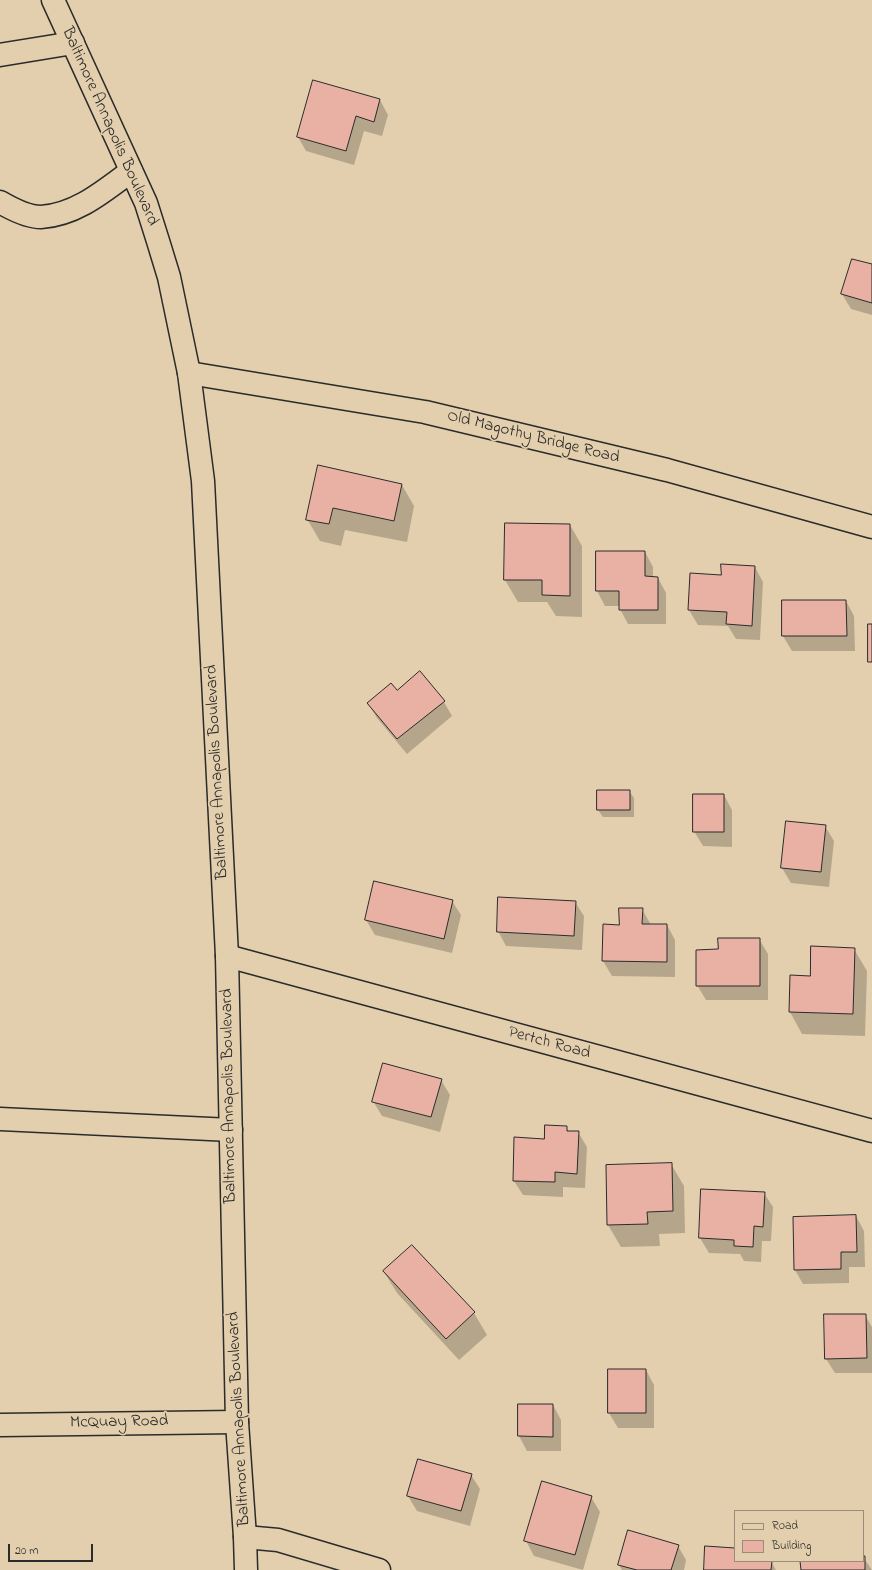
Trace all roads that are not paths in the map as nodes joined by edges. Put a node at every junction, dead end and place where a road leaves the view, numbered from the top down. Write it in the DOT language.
graph roads {
  1 [pos="53,0"];
  2 [pos="73,43"];
  3 [pos="0,55"];
  4 [pos="131,171"];
  5 [pos="0,202"];
  6 [pos="189,372"];
  7 [pos="872,527"];
  8 [pos="227,956"];
  9 [pos="0,1119"];
  10 [pos="231,1130"];
  11 [pos="872,1131"];
  12 [pos="238,1422"];
  13 [pos="0,1425"];
  14 [pos="245,1537"];
  15 [pos="246,1570"];
  16 [pos="379,1570"];
  1 -- 2 [label="street, Baltimore Annapolis Boulevard"];
  2 -- 3 [label="street"];
  2 -- 4 [label="street, Baltimore Annapolis Boulevard"];
  4 -- 5 [label="street"];
  4 -- 6 [label="street, Baltimore Annapolis Boulevard"];
  6 -- 7 [label="street, Old Magothy Bridge Road"];
  6 -- 8 [label="street, Baltimore Annapolis Boulevard"];
  8 -- 10 [label="street, Baltimore Annapolis Boulevard"];
  8 -- 11 [label="street, Pertch Road"];
  9 -- 10 [label="street"];
  10 -- 12 [label="street, Baltimore Annapolis Boulevard"];
  12 -- 13 [label="street, McQuay Road"];
  12 -- 14 [label="street, Baltimore Annapolis Boulevard"];
  14 -- 15 [label="street, Baltimore Annapolis Boulevard"];
  14 -- 16 [label="street"];
}
